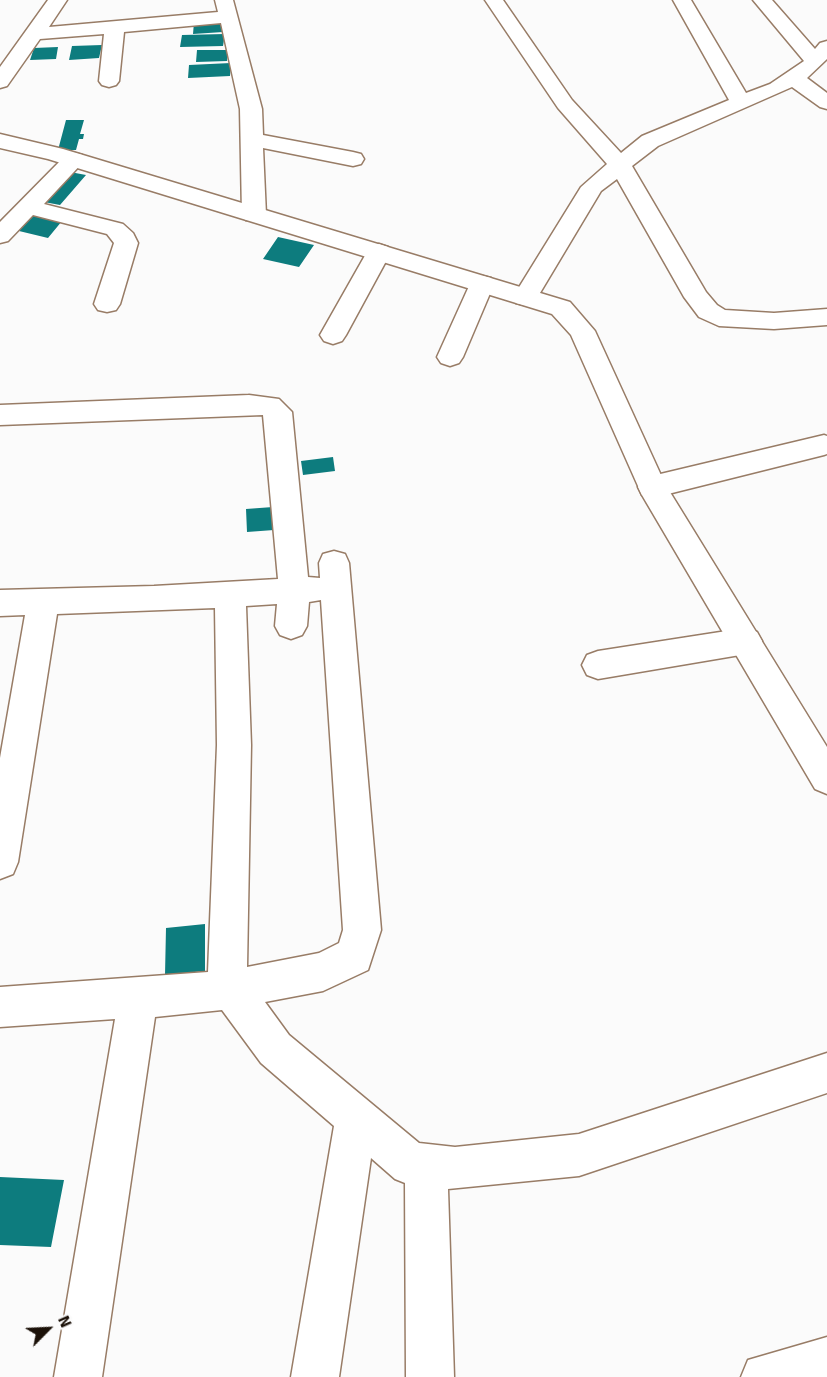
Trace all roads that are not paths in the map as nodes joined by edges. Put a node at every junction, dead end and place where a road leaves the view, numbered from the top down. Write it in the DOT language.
graph roads {
  1 [pos="58,0"];
  2 [pos="494,0"];
  3 [pos="682,0"];
  4 [pos="762,0"];
  5 [pos="229,5"];
  6 [pos="115,27"];
  7 [pos="35,34"];
  8 [pos="814,67"];
  9 [pos="109,81"];
  10 [pos="0,82"];
  11 [pos="741,103"];
  12 [pos="827,104"];
  13 [pos="252,139"];
  14 [pos="0,141"];
  15 [pos="353,159"];
  16 [pos="74,160"];
  17 [pos="620,165"];
  18 [pos="29,207"];
  19 [pos="254,214"];
  20 [pos="0,236"];
  21 [pos="379,252"];
  22 [pos="482,284"];
  23 [pos="525,297"];
  24 [pos="107,304"];
  25 [pos="827,317"];
  26 [pos="333,335"];
  27 [pos="450,357"];
  28 [pos="0,415"];
  29 [pos="825,446"];
  30 [pos="652,487"];
  31 [pos="294,589"];
  32 [pos="230,593"];
  33 [pos="43,601"];
  34 [pos="0,603"];
  35 [pos="291,626"];
  36 [pos="746,641"];
  37 [pos="598,665"];
  38 [pos="827,778"];
  39 [pos="0,862"];
  40 [pos="231,989"];
  41 [pos="138,998"];
  42 [pos="0,1007"];
  43 [pos="827,1073"];
  44 [pos="356,1118"];
  45 [pos="426,1165"];
  46 [pos="827,1360"];
  47 [pos="78,1377"];
  48 [pos="315,1377"];
  49 [pos="430,1377"];
  50 [pos="765,1377"];
  1 -- 7 [label="street"];
  2 -- 17 [label="street"];
  3 -- 11 [label="street"];
  4 -- 8 [label="street"];
  5 -- 6 [label="street"];
  5 -- 13 [label="street"];
  6 -- 7 [label="street"];
  6 -- 9 [label="street"];
  7 -- 10 [label="street"];
  8 -- 11 [label="street"];
  8 -- 12 [label="street"];
  11 -- 17 [label="street"];
  13 -- 15 [label="street"];
  13 -- 19 [label="street"];
  14 -- 16 [label="street"];
  16 -- 18 [label="street"];
  16 -- 19 [label="street"];
  17 -- 23 [label="street"];
  17 -- 25 [label="street"];
  18 -- 20 [label="street"];
  18 -- 24 [label="street"];
  19 -- 21 [label="street"];
  21 -- 22 [label="street"];
  21 -- 26 [label="street"];
  22 -- 23 [label="street"];
  22 -- 27 [label="street"];
  23 -- 30 [label="street"];
  28 -- 31 [label="street"];
  29 -- 30 [label="street"];
  30 -- 36 [label="street"];
  31 -- 32 [label="street"];
  31 -- 35 [label="street"];
  31 -- 40 [label="street"];
  32 -- 33 [label="street"];
  32 -- 40 [label="street"];
  33 -- 34 [label="street"];
  33 -- 39 [label="street"];
  36 -- 37 [label="street"];
  36 -- 38 [label="street"];
  40 -- 41 [label="street"];
  40 -- 44 [label="street"];
  41 -- 42 [label="street"];
  41 -- 47 [label="street"];
  43 -- 45 [label="street"];
  44 -- 45 [label="street"];
  44 -- 48 [label="street"];
  45 -- 49 [label="street"];
  46 -- 50 [label="street"];
}
